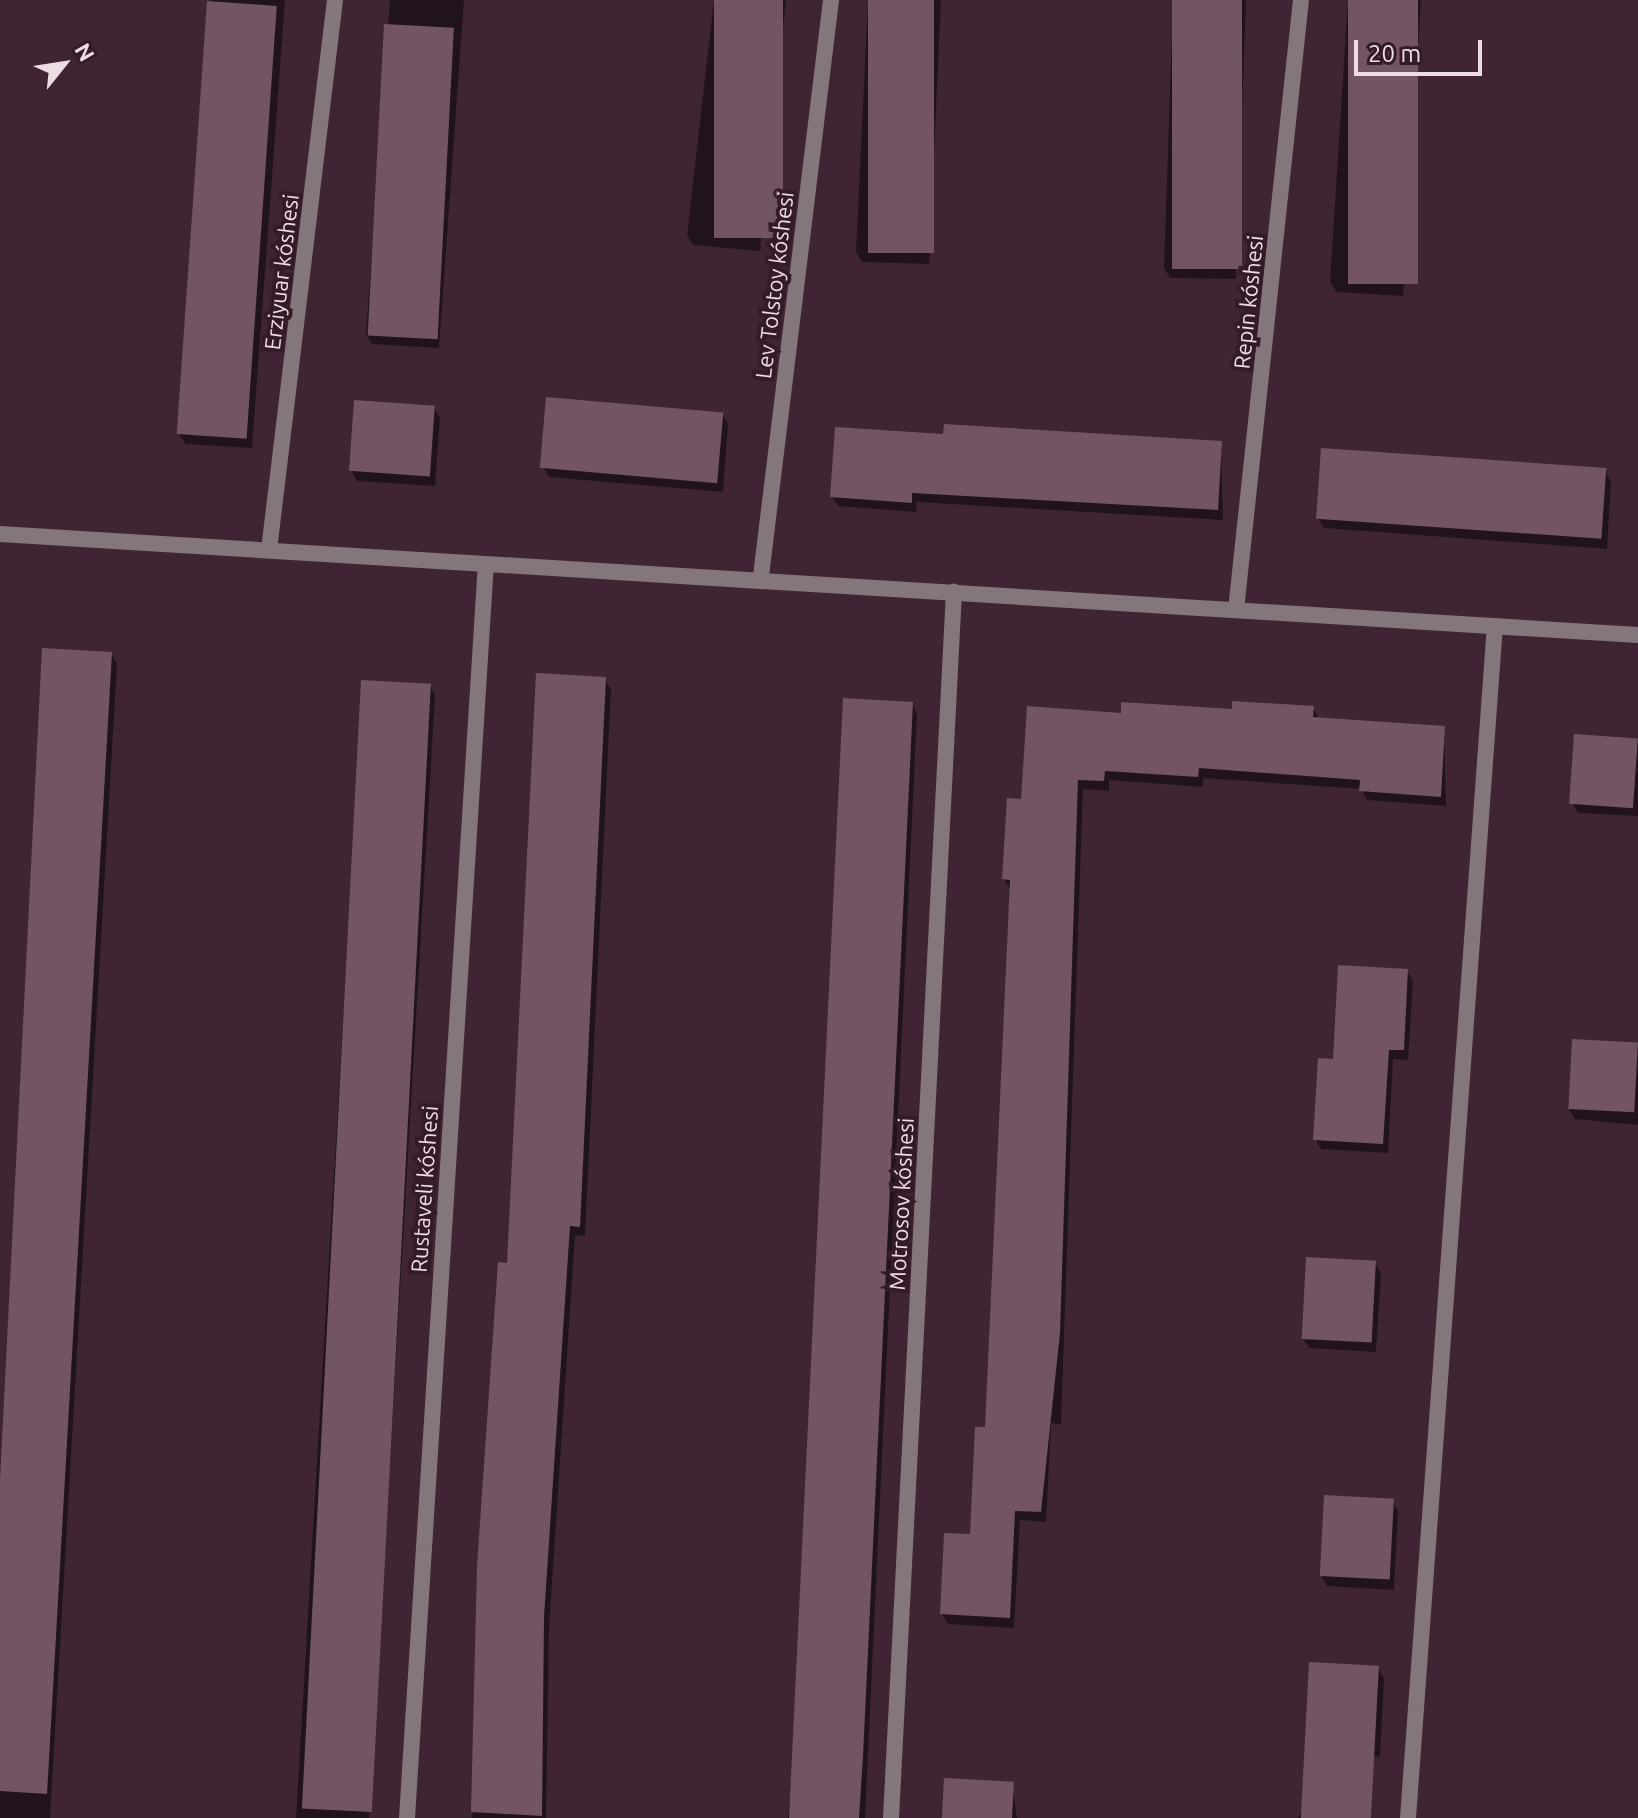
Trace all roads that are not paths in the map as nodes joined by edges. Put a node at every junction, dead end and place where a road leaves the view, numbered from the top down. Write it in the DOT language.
graph roads {
  1 [pos="335,0"];
  2 [pos="831,0"];
  3 [pos="1301,0"];
  4 [pos="0,534"];
  5 [pos="269,550"];
  6 [pos="486,564"];
  7 [pos="761,576"];
  8 [pos="954,592"];
  9 [pos="1236,610"];
  10 [pos="1495,626"];
  11 [pos="1638,635"];
  12 [pos="407,1818"];
  13 [pos="891,1818"];
  14 [pos="1408,1818"];
  1 -- 5 [label="street, Erziyuar kóshesi"];
  2 -- 7 [label="street, Lev Tolstoy kóshesi"];
  3 -- 9 [label="street, Repin kóshesi"];
  4 -- 5 [label="street"];
  5 -- 6 [label="street"];
  6 -- 7 [label="street"];
  6 -- 12 [label="street, Rustaveli kóshesi"];
  7 -- 8 [label="street"];
  8 -- 9 [label="street"];
  8 -- 13 [label="street, Motrosov kóshesi"];
  9 -- 10 [label="street"];
  10 -- 11 [label="street"];
  10 -- 14 [label="street"];
}
